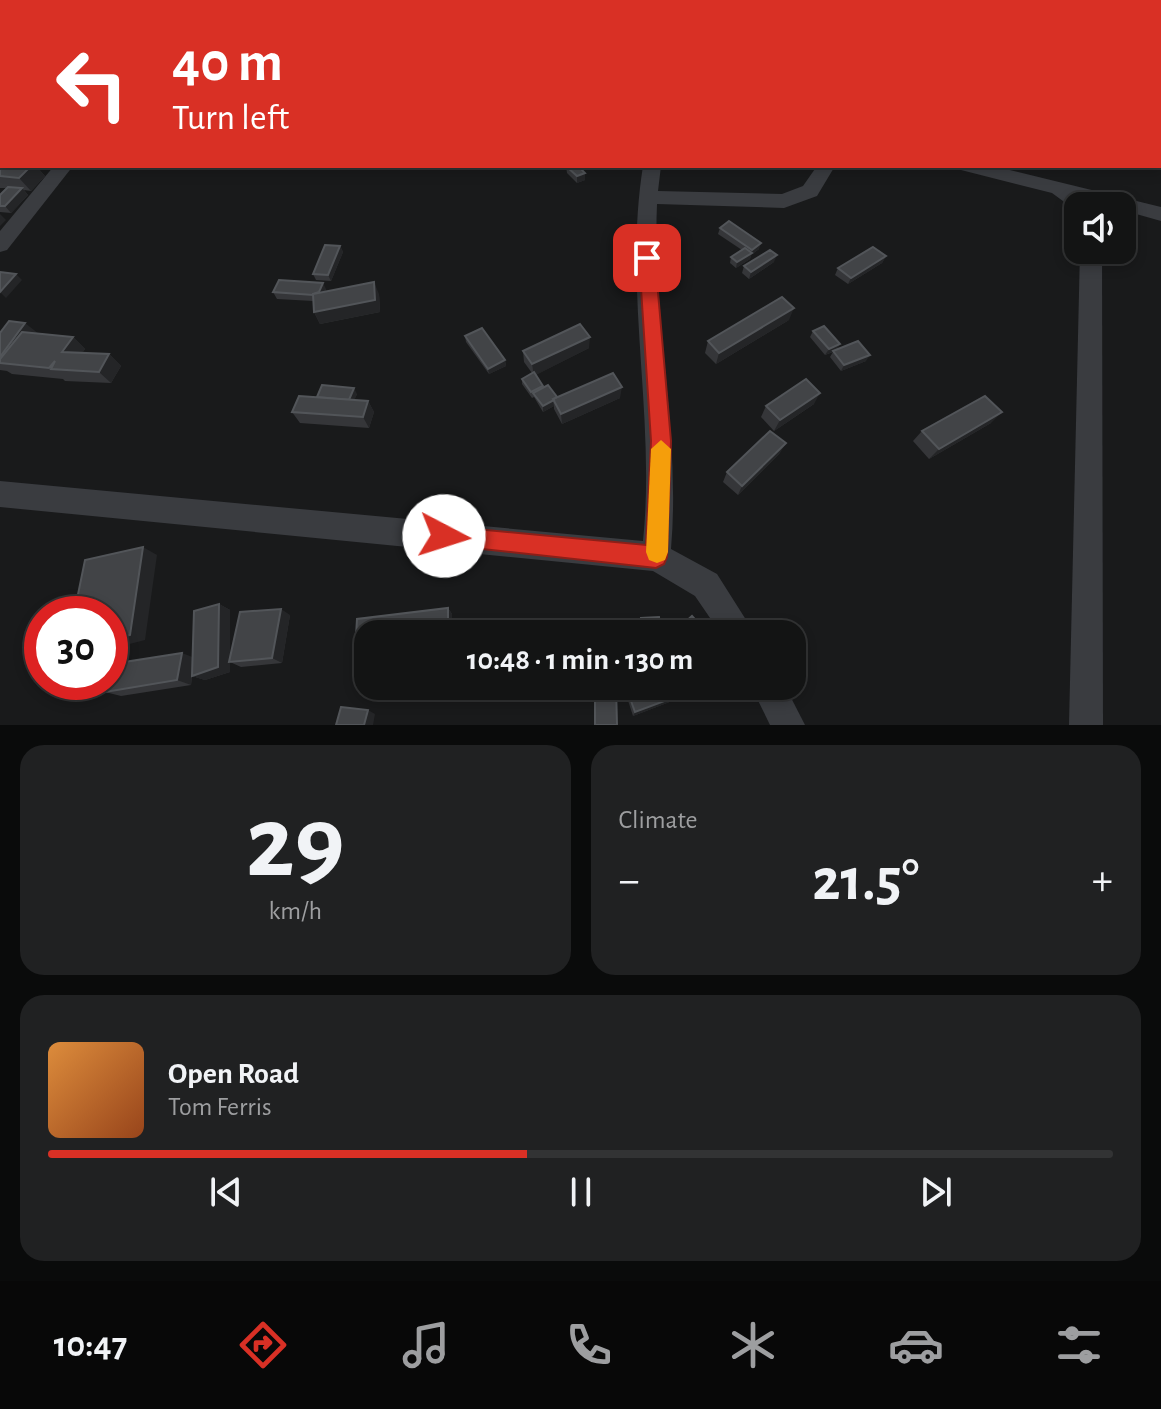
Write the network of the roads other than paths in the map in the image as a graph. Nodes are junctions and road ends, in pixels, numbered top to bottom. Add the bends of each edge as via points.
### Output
1 (62, 168) edge
2 (652, 168) edge
3 (825, 168) edge
4 (976, 168) edge
5 (1059, 188) junction
6 (1064, 192) edge
7 (646, 197) junction
8 (1161, 214) edge
9 (0, 245) edge
10 (1091, 264) edge
11 (0, 494) edge
12 (656, 557) junction
13 (730, 620) edge
14 (775, 700) edge
15 (788, 725) edge
16 (1086, 725) edge

1 - 9 street
2 - 7 street
3 - 7 street via 810,191 784,201
4 - 5 street
5 - 6 street
5 - 8 street
7 - 12 street via 647,288 661,441
10 - 16 street
11 - 12 street
12 - 13 street via 706,585
14 - 15 street

